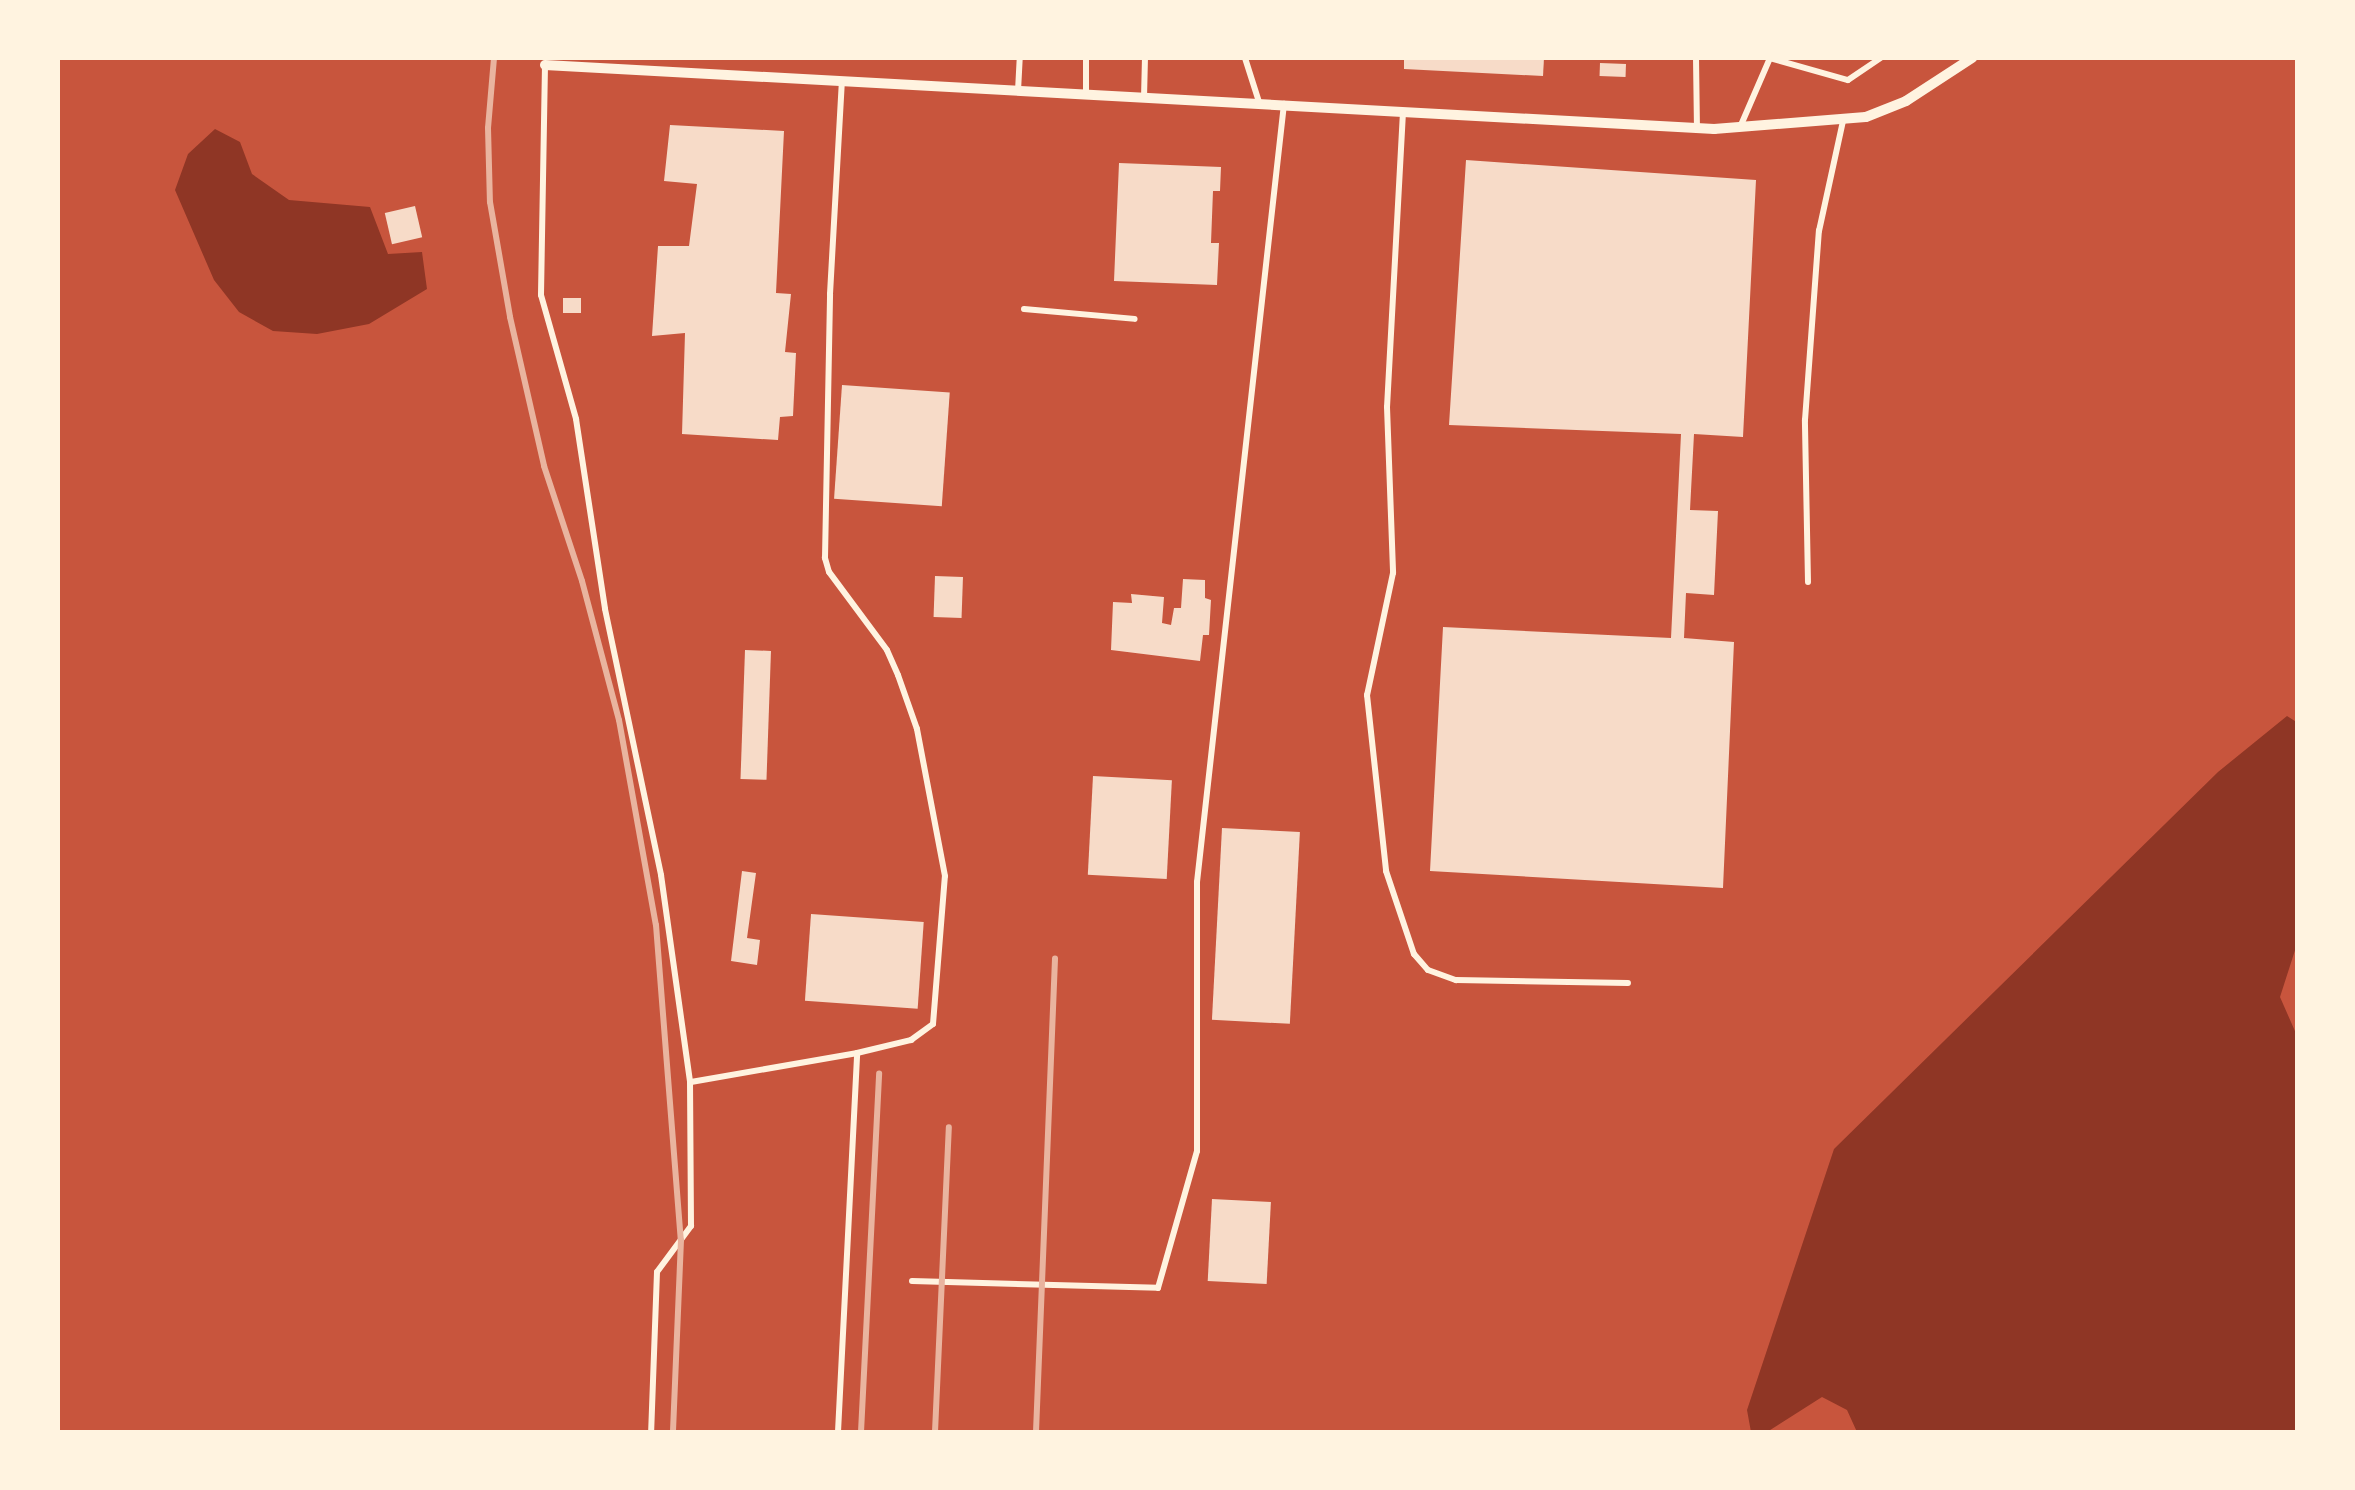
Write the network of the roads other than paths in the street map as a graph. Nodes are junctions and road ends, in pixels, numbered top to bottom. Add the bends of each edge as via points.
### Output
1 (1020, 58) edge
2 (1086, 58) edge
3 (1145, 58) edge
4 (1245, 58) edge
5 (1696, 58) edge
6 (1770, 58) edge
7 (1881, 58) edge
8 (1972, 58) edge
9 (546, 65) joint
10 (842, 81) junction
11 (1018, 91) junction
12 (1086, 95) junction
13 (1144, 98) junction
14 (1259, 102) junction
15 (1284, 102) junction
16 (1403, 110) junction
17 (1843, 120) junction
18 (1697, 129) junction
19 (1739, 129) junction
20 (1024, 309) dead end
21 (1135, 319) dead end
22 (1808, 582) dead end
23 (1628, 983) dead end
24 (857, 1053) junction
25 (690, 1082) junction
26 (912, 1281) dead end
27 (651, 1432) edge
28 (838, 1432) edge

1 - 11 lane
2 - 12 lane
3 - 13 lane
4 - 14 lane
5 - 18 lane
6 - 7 lane via 1848,80
6 - 19 lane
8 - 17 street via 1906,102
9 - 10 street
9 - 25 lane via 540,295 576,419 605,609 661,875
10 - 11 street
10 - 24 lane via 825,558 898,675 918,730 946,876 933,1024 910,1040
11 - 12 street
12 - 13 street
13 - 14 street
14 - 15 street
15 - 16 street
15 - 26 lane via 1197,882 1198,1151 1158,1288
16 - 18 street
16 - 23 lane via 1387,407 1392,574 1367,695 1386,871 1414,954 1428,970 1456,980
17 - 19 street
17 - 22 lane via 1817,250 1805,420
18 - 19 street
20 - 21 lane
24 - 25 lane
24 - 28 lane
25 - 27 lane via 690,1226 657,1272

